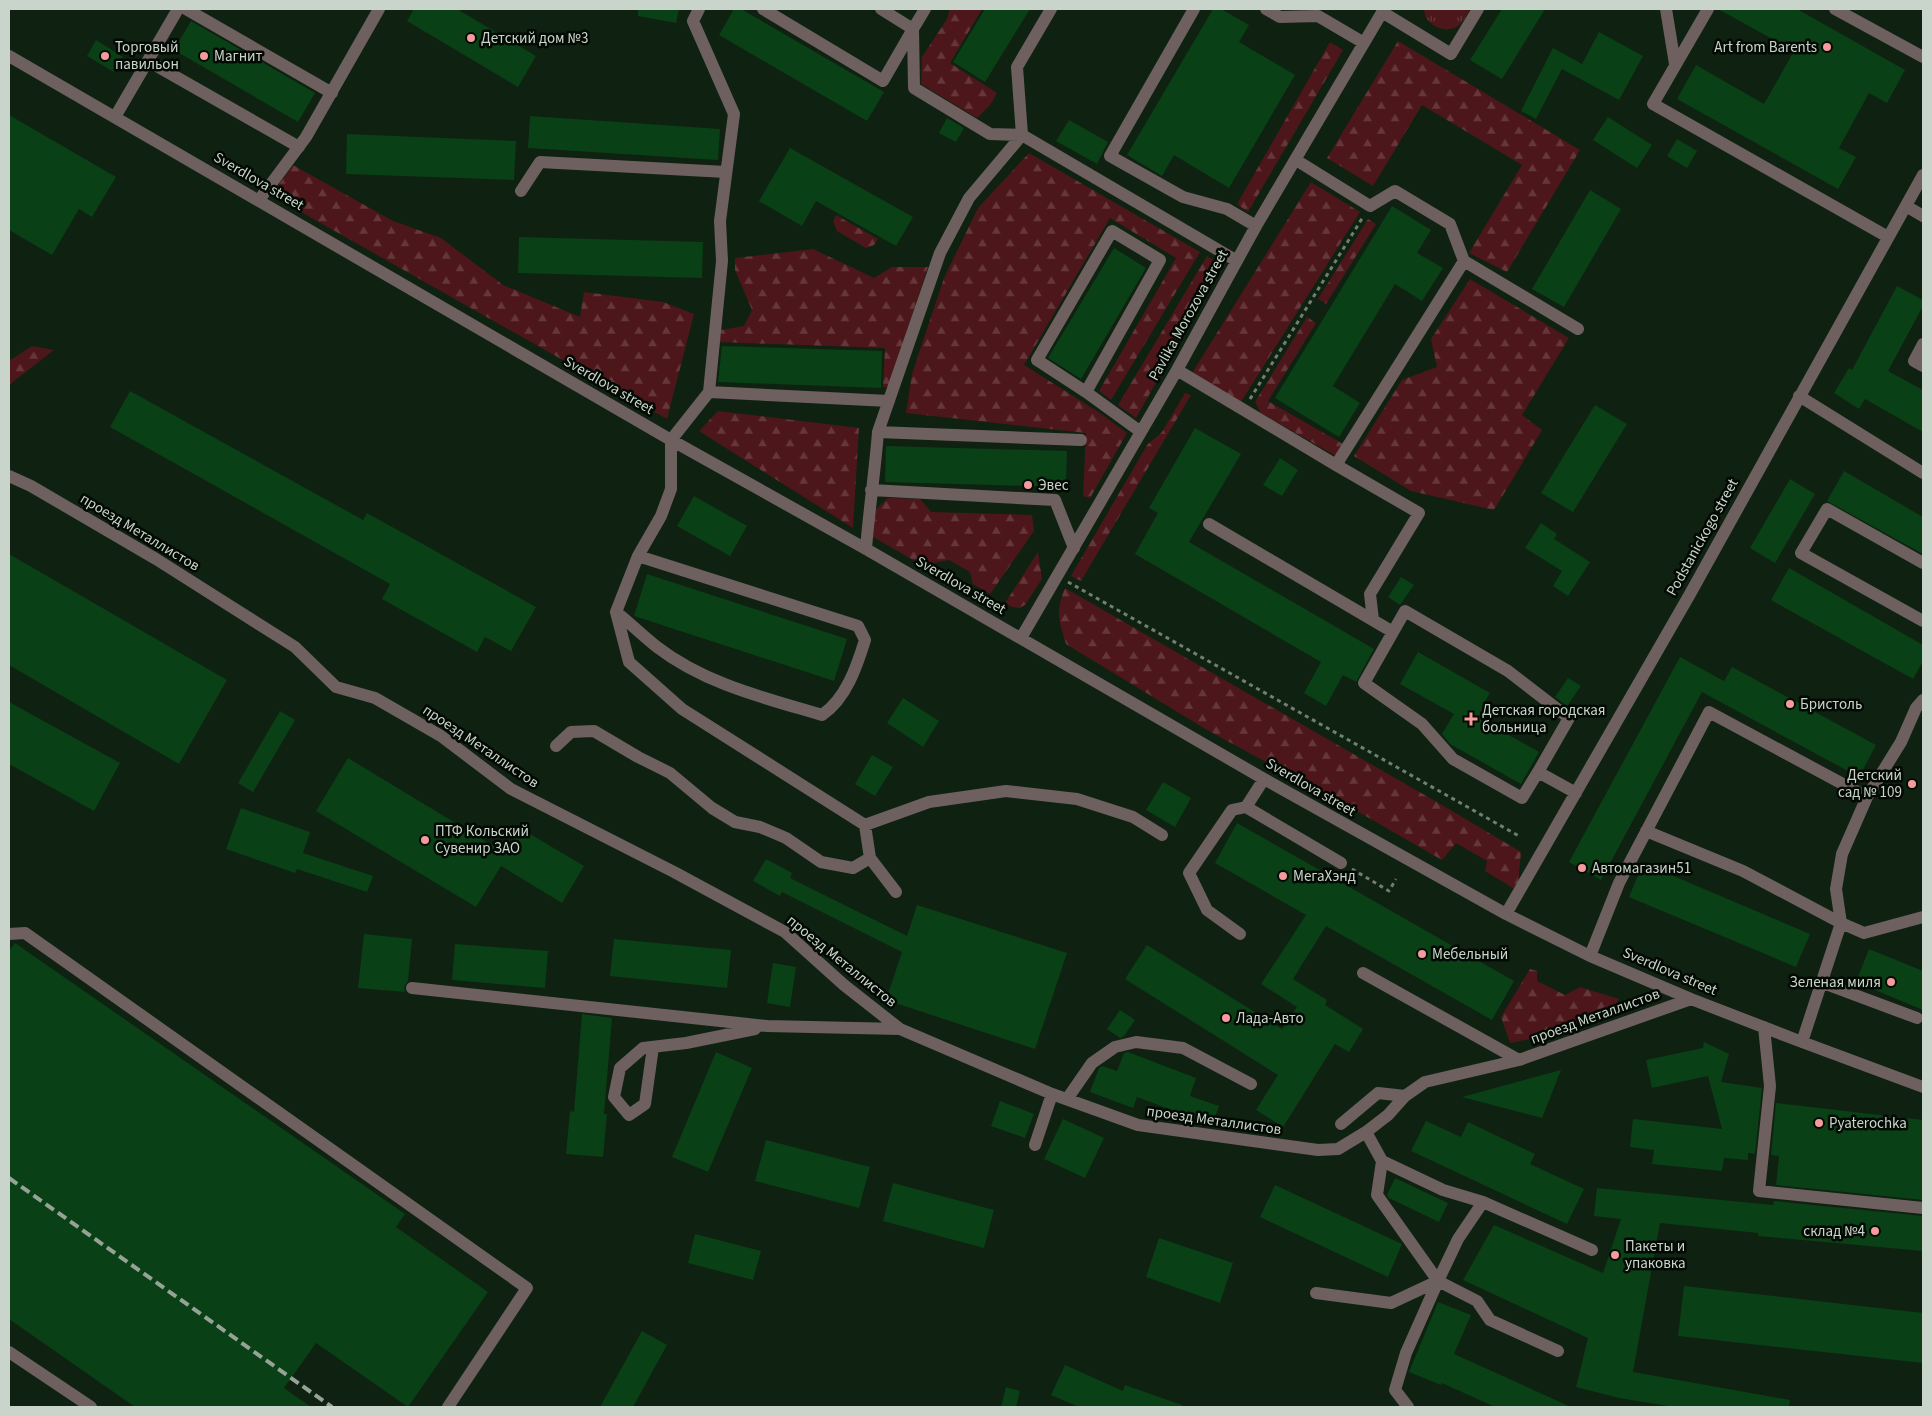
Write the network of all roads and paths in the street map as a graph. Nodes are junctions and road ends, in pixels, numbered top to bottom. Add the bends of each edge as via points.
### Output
1 (178, 9) edge
2 (186, 9) edge
3 (379, 9) edge
4 (699, 9) edge
5 (763, 9) edge
6 (881, 9) edge
7 (925, 9) edge
8 (1051, 9) edge
9 (1194, 9) edge
10 (1266, 9) edge
11 (1478, 9) edge
12 (1666, 9) edge
13 (1708, 9) edge
14 (1835, 9) edge
15 (1383, 10) edge
16 (913, 29) junction
17 (1364, 43) junction
18 (9, 56) edge
19 (1923, 57) edge
20 (148, 60) junction
21 (1675, 64) junction
22 (332, 93) junction
23 (115, 117) junction
24 (1022, 135) junction
25 (299, 147) junction
26 (1296, 160) junction
27 (726, 172) junction
28 (1923, 175) edge
29 (521, 191) dead end
30 (259, 200) junction
31 (1370, 206) junction
32 (1906, 206) junction
33 (1923, 216) edge
34 (1256, 226) junction
35 (1888, 237) junction
36 (1237, 261) junction
37 (1464, 261) junction
38 (1578, 329) dead end
39 (1923, 344) edge
40 (1923, 366) edge
41 (1177, 370) junction
42 (708, 392) junction
43 (1086, 392) junction
44 (1799, 396) junction
45 (889, 401) junction
46 (1246, 406) dead end
47 (878, 432) junction
48 (1141, 432) junction
49 (671, 440) junction
50 (1081, 440) dead end
51 (1336, 466) junction
52 (1923, 473) edge
53 (9, 476) edge
54 (871, 490) junction
55 (1209, 524) dead end
56 (1074, 548) junction
57 (866, 549) junction
58 (638, 556) junction
59 (1923, 563) edge
60 (1057, 575) junction
61 (616, 612) junction
62 (1373, 620) junction
63 (1923, 621) edge
64 (1392, 632) junction
65 (1021, 638) junction
66 (1923, 700) edge
67 (556, 746) dead end
68 (1538, 772) junction
69 (1264, 780) junction
70 (1576, 792) junction
71 (1867, 798) junction
72 (1246, 807) junction
73 (865, 825) junction
74 (1646, 831) junction
75 (1162, 835) dead end
76 (1519, 836) dead end
77 (870, 858) junction
78 (1341, 863) joint
79 (1396, 879) dead end
80 (896, 892) dead end
81 (1506, 914) junction
82 (1923, 917) edge
83 (1841, 923) junction
84 (9, 934) edge
85 (1240, 934) dead end
86 (1590, 956) junction
87 (1363, 973) dead end
88 (1823, 983) junction
89 (412, 988) dead end
90 (1691, 999) junction
91 (1918, 1018) dead end
92 (767, 1026) junction
93 (1764, 1028) junction
94 (900, 1029) junction
95 (1802, 1042) junction
96 (653, 1047) junction
97 (1519, 1060) junction
98 (1250, 1084) dead end
99 (1923, 1087) edge
100 (1052, 1094) junction
101 (1404, 1096) junction
102 (1067, 1099) junction
103 (1341, 1124) dead end
104 (1366, 1132) junction
105 (1034, 1145) dead end
106 (1382, 1161) junction
107 (1483, 1202) junction
108 (1923, 1208) edge
109 (1592, 1250) dead end
110 (1438, 1281) junction
111 (1316, 1293) dead end
112 (1558, 1351) dead end
113 (9, 1352) edge
114 (90, 1407) edge
115 (448, 1407) edge
116 (1408, 1407) edge

1 - 20 street
2 - 22 street
3 - 22 street
4 - 27 street via 694,21 734,114
5 - 16 street via 883,81
6 - 16 street
7 - 16 street
8 - 24 street via 1017,67
9 - 34 street via 1110,156 1183,197 1227,210
10 - 17 street via 1280,17 1318,16
11 - 15 street via 1451,54
12 - 21 street
13 - 21 street
14 - 19 street
15 - 17 street, Pavlika Morozova street
16 - 24 street via 914,88 990,134
17 - 26 street, Pavlika Morozova street
18 - 23 street, Sverdlova street
20 - 23 street
20 - 25 street
21 - 35 street via 1653,104
22 - 25 street
23 - 30 street, Sverdlova street
24 - 36 street
24 - 45 street via 969,198 940,253
25 - 30 street
26 - 31 street
26 - 34 street, Pavlika Morozova street
27 - 29 street via 540,162
27 - 42 street via 720,221 722,261
28 - 32 street, Podstanickogo street
30 - 49 street, Sverdlova street
31 - 37 street via 1395,191 1450,224
31 - 46 path
32 - 33 street
32 - 35 street, Podstanickogo street
34 - 36 street, Pavlika Morozova street
35 - 44 street, Podstanickogo street
36 - 41 street, Pavlika Morozova street
37 - 38 street
37 - 51 street
39 - 40 street via 1914,360
41 - 48 street, Pavlika Morozova street
41 - 51 street
42 - 45 street
42 - 49 street
43 - 43 street via 1037,360 1112,231 1160,260
43 - 48 street
44 - 52 street
44 - 70 street, Podstanickogo street
45 - 47 street
47 - 50 street
47 - 54 street
48 - 56 street, Pavlika Morozova street
49 - 57 street, Sverdlova street
49 - 58 street via 671,489 661,516
51 - 62 street via 1419,513 1370,594
53 - 94 street, проезд Металлистов via 156,559 295,647 336,687 390,706 441,736 511,789 785,932
54 - 56 street via 1055,500
54 - 57 street
55 - 62 street
56 - 60 street, Pavlika Morozova street
57 - 65 street, Sverdlova street
58 - 61 street
58 - 61 street via 858,626 865,640 858,664 832,709 822,715 738,690 687,667 657,647
59 - 63 street via 1826,509 1802,553
60 - 65 street, Pavlika Morozova street
60 - 76 path
61 - 73 street via 629,662 682,709
62 - 64 street
64 - 68 street via 1405,611 1508,671 1569,718
64 - 68 street via 1364,683 1422,724 1453,759 1522,798
65 - 69 street, Sverdlova street
66 - 71 street
67 - 77 street via 571,732 594,731 670,772 712,808 735,822 760,827 786,838 821,862 853,868
68 - 70 street
69 - 72 street
69 - 81 street, Sverdlova street
70 - 81 street, Podstanickogo street
71 - 74 street via 1709,712
71 - 83 street via 1842,854 1836,889
72 - 78 street
72 - 85 street via 1232,810 1189,873 1207,910
73 - 75 street via 929,802 1006,791 1077,799 1133,817
73 - 77 street
74 - 83 street via 1743,872
74 - 86 street via 1619,882
77 - 80 street
78 - 79 path via 1389,891
81 - 86 street, Sverdlova street
82 - 83 street via 1864,933
83 - 88 street
84 - 115 street via 25,934 527,1288
86 - 90 street, Sverdlova street
87 - 97 street
88 - 91 street
88 - 95 street
89 - 92 street
90 - 93 street, Sverdlova street
90 - 97 street, проезд Металлистов
92 - 94 street
92 - 96 street
93 - 95 street, Sverdlova street
93 - 108 street via 1770,1086 1759,1191
94 - 100 street, проезд Металлистов
95 - 99 street, Sverdlova street
96 - 96 street via 643,1048 620,1068 614,1097 630,1114 645,1104
97 - 101 street, проезд Металлистов via 1425,1082
98 - 102 street via 1183,1048 1136,1042 1115,1047 1092,1063
100 - 102 street, проезд Металлистов
100 - 105 street
101 - 103 street via 1378,1093
101 - 104 street, проезд Металлистов via 1388,1115
102 - 104 street, проезд Металлистов via 1138,1125 1318,1150 1338,1149
104 - 106 street
106 - 107 street via 1443,1190
106 - 110 street via 1377,1195
107 - 109 street
107 - 110 street via 1458,1239
110 - 111 street via 1391,1304
110 - 112 street via 1477,1301 1490,1320
110 - 116 street via 1406,1353 1395,1390
113 - 114 street

